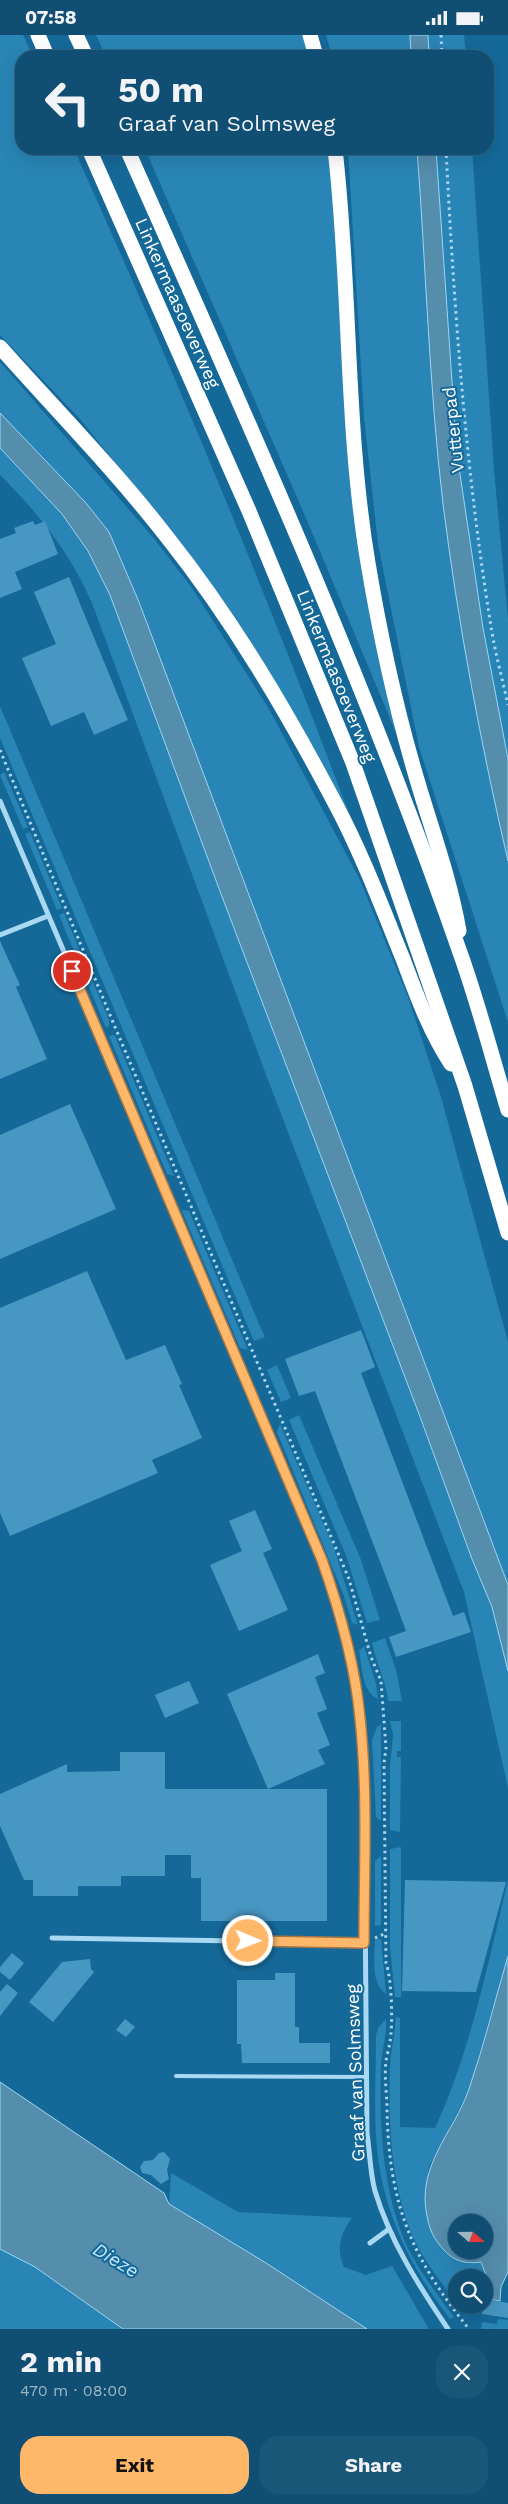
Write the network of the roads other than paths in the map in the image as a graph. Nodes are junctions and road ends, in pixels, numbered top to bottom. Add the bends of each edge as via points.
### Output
1 (38, 35) edge
2 (76, 35) edge
3 (310, 35) edge
4 (44, 50) edge
5 (83, 50) edge
6 (314, 50) edge
7 (92, 155) edge
8 (130, 155) edge
9 (336, 155) edge
10 (0, 347) edge
11 (0, 801) edge
12 (48, 915) junction
13 (0, 935) edge
14 (464, 963) junction
15 (465, 1086) junction
16 (508, 1110) edge
17 (508, 1233) edge
18 (52, 1938) dead end
19 (364, 1943) junction
20 (176, 2076) dead end
21 (366, 2077) junction
22 (389, 2229) junction
23 (370, 2243) dead end
24 (448, 2329) edge

1 - 4 highway
2 - 5 highway
3 - 6 highway
7 - 15 highway, Linkermaasoeverweg via 241,493 354,763
8 - 14 highway, Linkermaasoeverweg via 289,518 386,755
9 - 14 highway via 343,219 356,471 368,560 398,707 420,792 454,896
10 - 15 highway via 117,475 168,537 225,616 287,716 337,808 433,1035
11 - 12 street, Graaf van Solmsweg
12 - 13 street
12 - 19 street, Graaf van Solmsweg via 322,1560 340,1610 360,1717 364,1778
14 - 16 highway, Linkermaasoeverweg
15 - 17 highway, Linkermaasoeverweg
18 - 19 street
19 - 21 street, Graaf van Solmsweg
20 - 21 lane
21 - 22 street, Graaf van Solmsweg via 367,2134 374,2189
22 - 23 street
22 - 24 street, Graaf van Solmsweg via 425,2295

